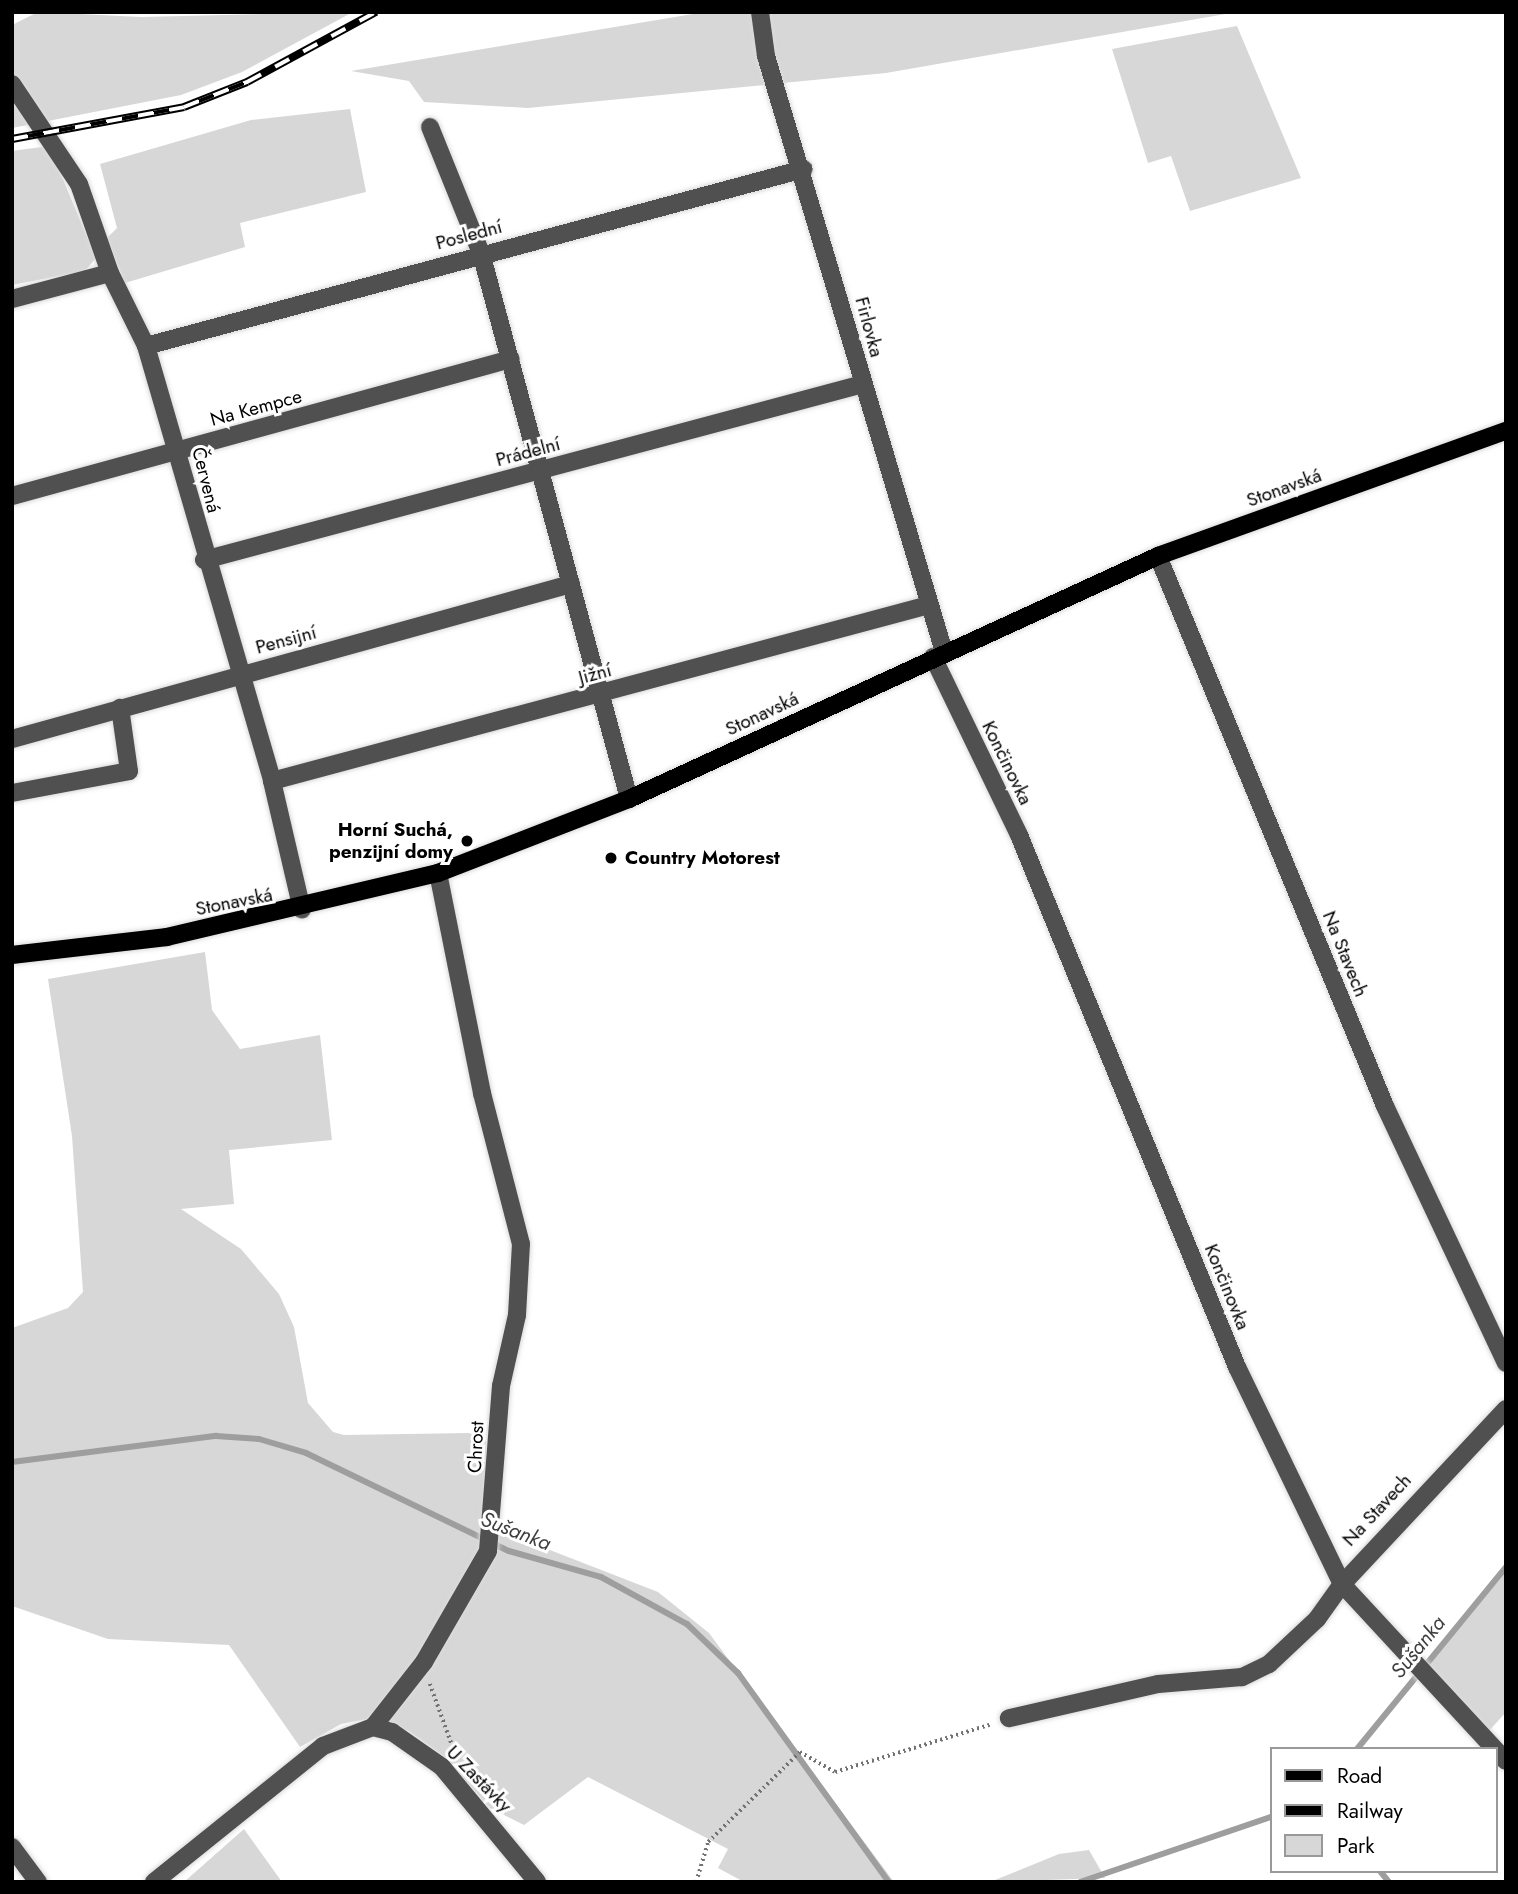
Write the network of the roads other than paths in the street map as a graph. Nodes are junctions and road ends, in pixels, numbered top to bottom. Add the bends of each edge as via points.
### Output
1 (760, 12) edge
2 (12, 84) edge
3 (430, 127) dead end
4 (804, 169) junction
5 (481, 253) junction
6 (110, 273) junction
7 (12, 299) edge
8 (146, 346) junction
9 (511, 359) junction
10 (863, 384) junction
11 (1506, 431) edge
12 (177, 452) junction
13 (539, 471) junction
14 (12, 496) edge
15 (1158, 556) junction
16 (204, 560) junction
17 (571, 584) junction
18 (929, 605) junction
19 (939, 654) junction
20 (241, 674) junction
21 (601, 694) junction
22 (120, 708) junction
23 (12, 739) edge
24 (272, 781) junction
25 (12, 793) edge
26 (629, 799) junction
27 (438, 873) junction
28 (302, 910) junction
29 (12, 955) edge
30 (1506, 1363) edge
31 (1506, 1409) edge
32 (1342, 1584) junction
33 (1009, 1718) road end
34 (373, 1727) junction
35 (1494, 1747) edge
36 (12, 1847) edge
37 (38, 1882) edge
38 (154, 1882) edge
39 (537, 1882) edge

1 - 4 street, Firlovka via 766,56
2 - 6 street, Červená via 79,184
3 - 5 street
4 - 5 street, Poslední
4 - 10 street, Firlovka
5 - 8 street, Poslední
5 - 9 street
6 - 7 street
6 - 8 street, Červená
8 - 12 street, Červená
9 - 12 street, Na Kempce
9 - 13 street
10 - 13 street, Prádelní
10 - 18 street, Firlovka
11 - 15 main road, Stonavská
12 - 14 street, Na Kempce
12 - 16 street, Červená
13 - 16 street, Prádelní
13 - 17 street
15 - 19 main road, Stonavská
15 - 30 street, Na Stavech via 1385,1106
16 - 20 street, Červená
17 - 20 street, Pensijní
17 - 21 street
18 - 19 street, Firlovka
18 - 21 street, Jižní
19 - 26 main road, Stonavská
19 - 32 street, Končinovka via 1024,847 1237,1367
20 - 22 street, Pensijní
20 - 24 street, Červená
21 - 24 street, Jižní
21 - 26 street
22 - 23 street, Pensijní
22 - 25 street via 129,771
24 - 28 street, Červená
26 - 27 main road, Stonavská
27 - 28 main road, Stonavská
27 - 34 street, Chrost via 482,1093 521,1244 517,1315 501,1386 491,1542 424,1662
28 - 29 main road, Stonavská via 167,937
31 - 32 street, Na Stavech
32 - 33 street via 1317,1619 1269,1664 1242,1677 1158,1684
32 - 35 street, Končinovka
34 - 38 street via 323,1746
34 - 39 street, U Zastávky via 392,1732 442,1767
36 - 37 street

